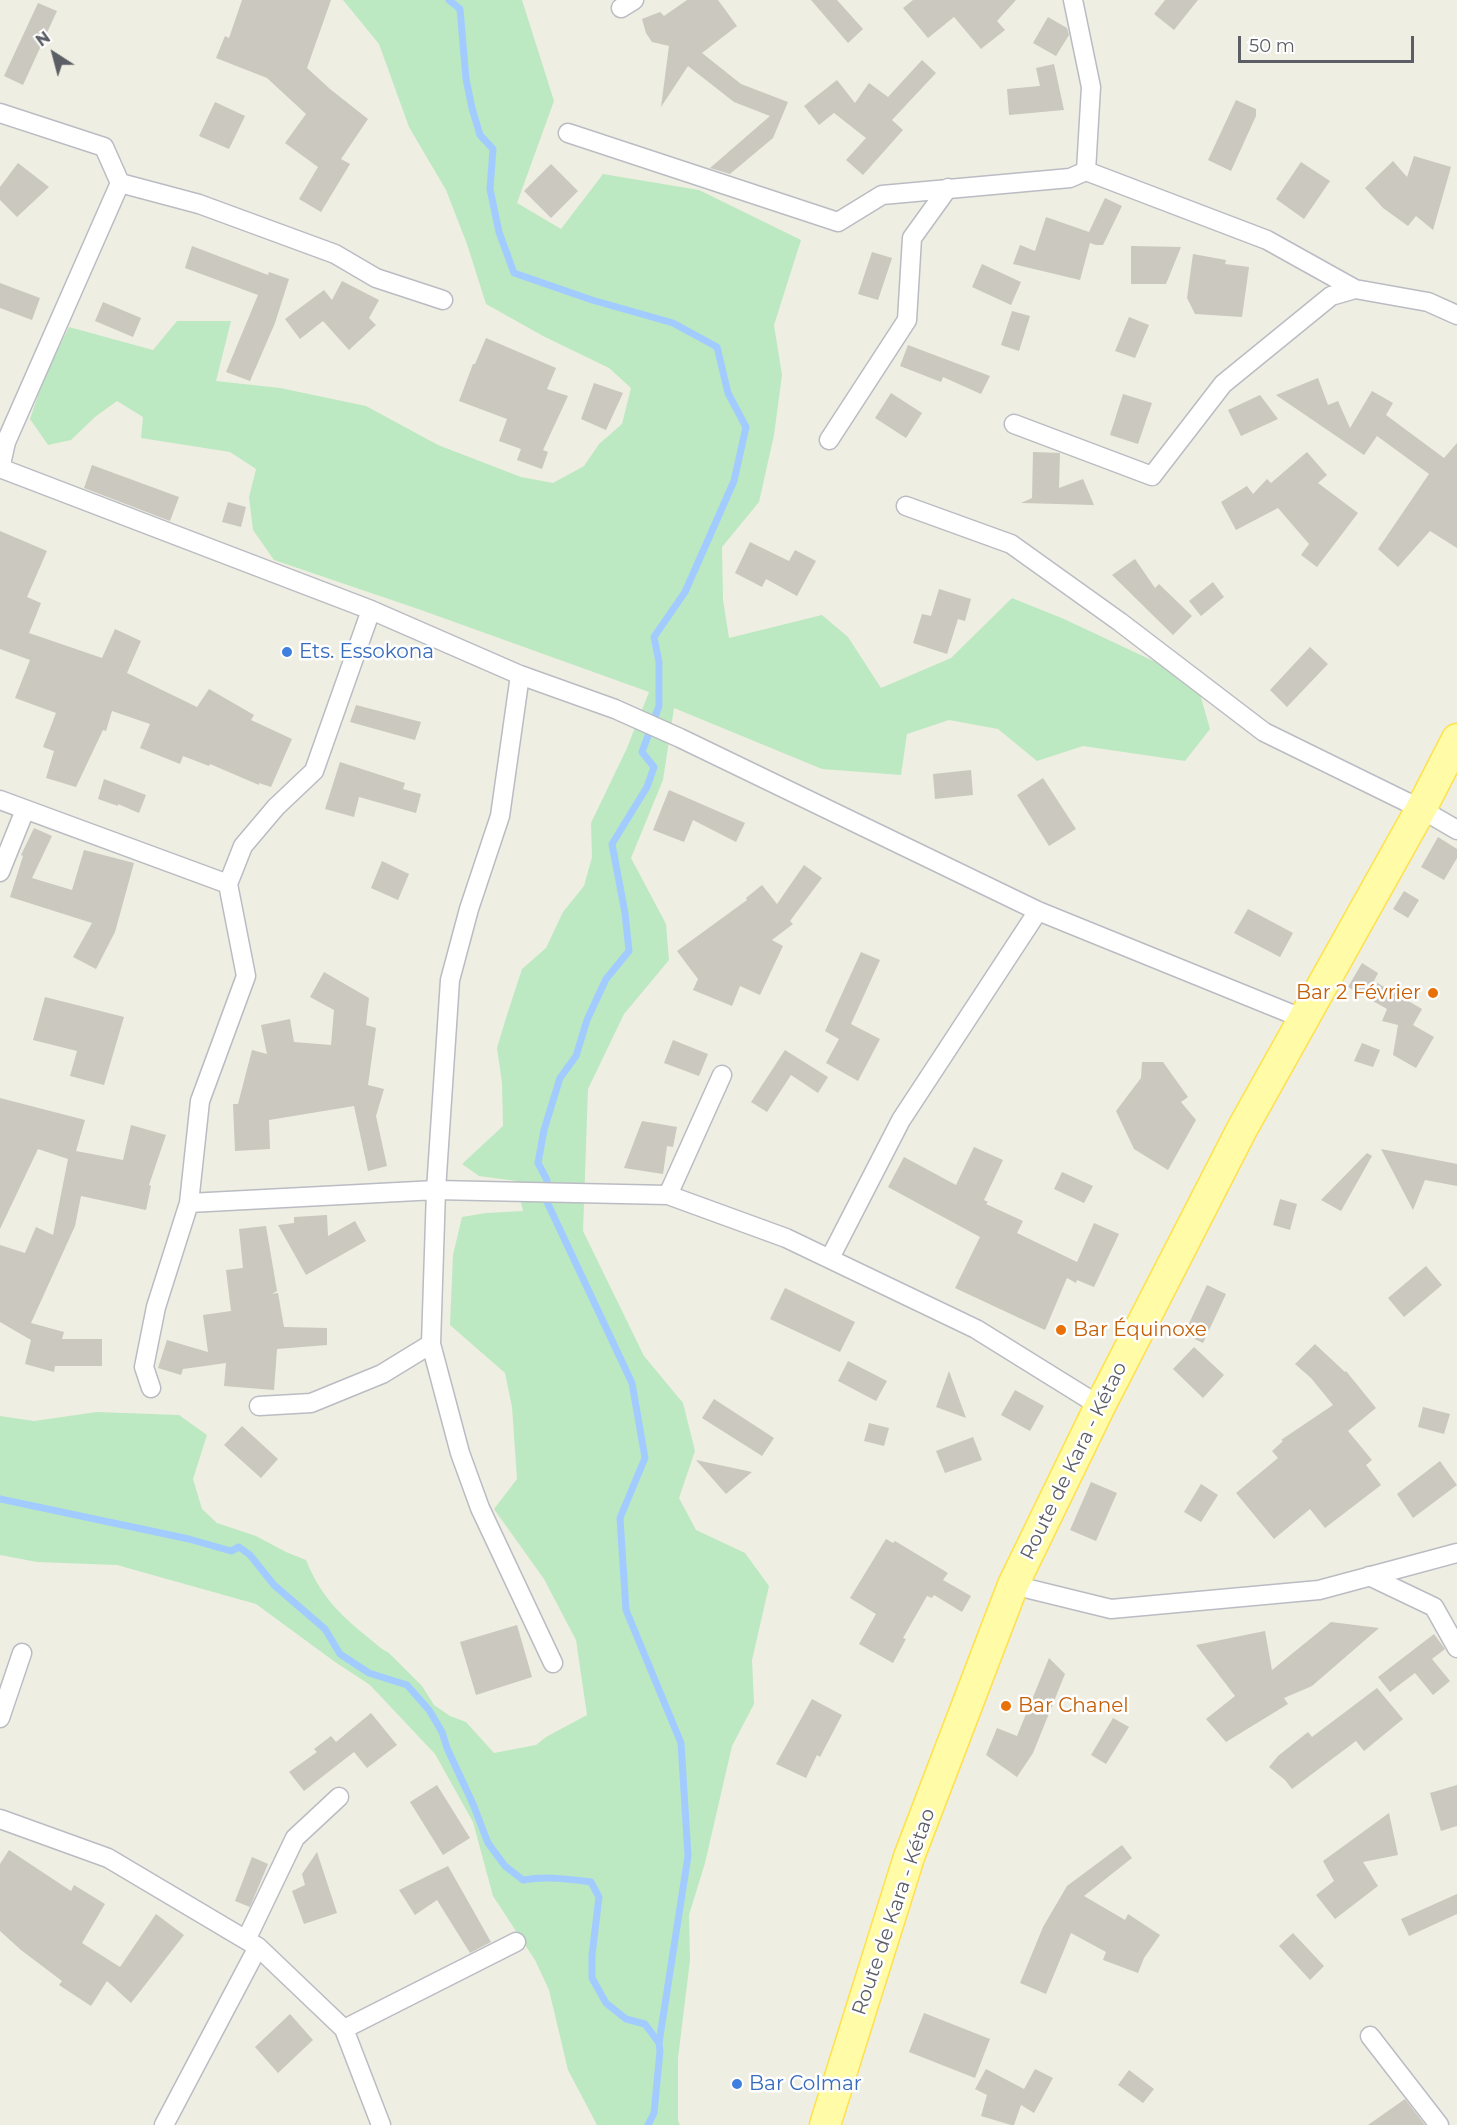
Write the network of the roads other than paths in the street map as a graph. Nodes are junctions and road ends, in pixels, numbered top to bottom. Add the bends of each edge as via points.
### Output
1 (1073, 0) edge
2 (0, 113) edge
3 (568, 133) dead end
4 (1086, 171) junction
5 (120, 183) junction
6 (948, 189) junction
7 (1355, 290) junction
8 (443, 300) dead end
9 (1457, 315) edge
10 (1014, 424) dead end
11 (828, 440) dead end
12 (0, 468) edge
13 (906, 506) dead end
14 (371, 610) junction
15 (520, 675) junction
16 (1457, 739) edge
17 (0, 800) edge
18 (1421, 809) junction
19 (24, 810) junction
20 (1457, 830) edge
21 (0, 872) edge
22 (228, 884) junction
23 (1038, 911) junction
24 (1304, 1019) junction
25 (722, 1075) dead end
26 (436, 1190) junction
27 (668, 1195) junction
28 (189, 1203) junction
29 (831, 1258) junction
30 (431, 1344) junction
31 (151, 1388) dead end
32 (259, 1406) dead end
33 (1100, 1406) junction
34 (1457, 1553) edge
35 (1369, 1576) junction
36 (1013, 1585) junction
37 (1457, 1648) edge
38 (22, 1653) dead end
39 (553, 1663) dead end
40 (0, 1718) edge
41 (339, 1797) dead end
42 (0, 1819) edge
43 (516, 1942) dead end
44 (252, 1944) junction
45 (344, 2029) junction
46 (1370, 2036) dead end
47 (164, 2125) edge
48 (381, 2125) edge
49 (825, 2125) edge
50 (1438, 2125) edge

1 - 4 street via 1091,87
2 - 5 street via 104,147
3 - 6 street via 838,222 882,195
4 - 6 street via 1070,178
4 - 7 street via 1267,240
5 - 8 street via 199,204 335,254 376,278
5 - 12 street via 6,442
6 - 11 street via 912,238 907,320
7 - 9 street via 1428,302
7 - 10 street via 1330,296 1223,384 1152,476
12 - 14 street
13 - 18 street via 1011,544 1264,732
14 - 15 street
14 - 22 street via 314,771 243,846
15 - 23 street via 681,738
15 - 26 street via 500,816 450,980
16 - 18 main road, Route de Kara - Kétao
17 - 19 street
18 - 20 street
18 - 24 main road, Route de Kara - Kétao
19 - 21 street
19 - 22 street
22 - 28 street via 246,976 200,1101
23 - 24 street
23 - 29 street via 901,1120
24 - 33 main road, Route de Kara - Kétao via 1242,1129
25 - 27 street
26 - 27 street
26 - 28 street
26 - 30 street
27 - 29 street
28 - 31 street via 156,1307 144,1367
29 - 33 street via 976,1329
30 - 32 street via 382,1374 310,1404
30 - 39 street via 460,1453 480,1509
33 - 36 main road, Route de Kara - Kétao
34 - 35 street
35 - 36 street via 1319,1590 1111,1608
35 - 37 street via 1434,1607
36 - 49 main road, Route de Kara - Kétao via 909,1857
38 - 40 street
41 - 44 street via 295,1838
42 - 44 street via 108,1858
43 - 45 street
44 - 45 street
44 - 47 street
45 - 48 street
46 - 50 street

